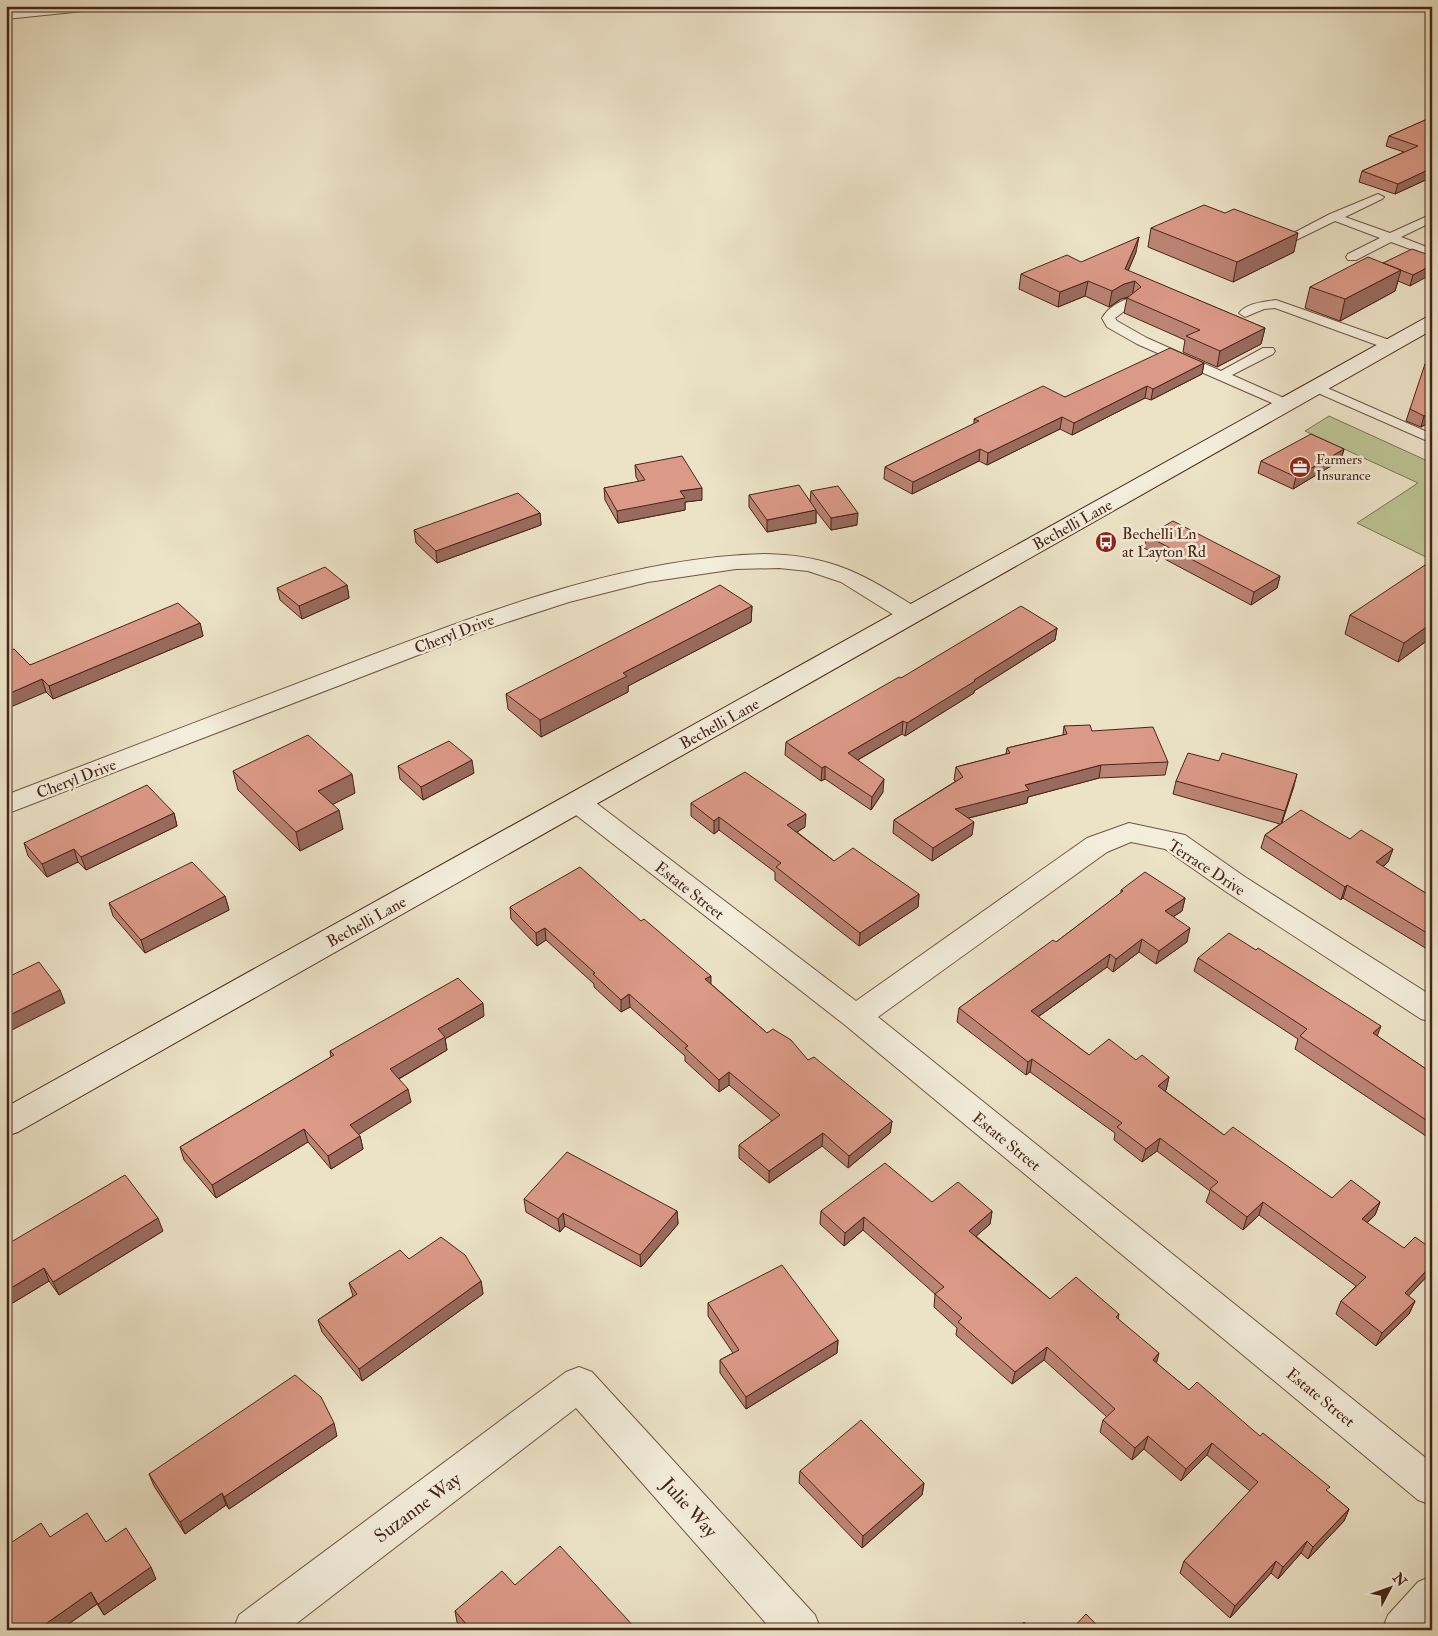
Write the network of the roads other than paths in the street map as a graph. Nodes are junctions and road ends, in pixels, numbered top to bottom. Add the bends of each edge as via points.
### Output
1 (92, 6) edge
2 (6, 15) edge
3 (1378, 197) dead end
4 (1334, 217) junction
5 (1432, 217) edge
6 (1391, 238) junction
7 (1288, 239) edge
8 (1432, 253) edge
9 (1352, 257) dead end
10 (1131, 302) edge
11 (1245, 313) dead end
12 (1432, 322) edge
13 (1390, 345) junction
14 (1268, 351) dead end
15 (1221, 376) junction
16 (1316, 387) junction
17 (1286, 404) junction
18 (1432, 438) edge
19 (910, 615) junction
20 (577, 802) junction
21 (6, 805) edge
22 (1432, 1011) edge
23 (856, 1017) junction
24 (6, 1123) edge
25 (580, 1384) joint
26 (1432, 1487) edge
27 (1432, 1596) edge
28 (254, 1630) edge
29 (800, 1630) edge
30 (1402, 1630) edge

1 - 2 street
3 - 4 lane
4 - 6 lane
4 - 7 lane
5 - 6 lane
6 - 8 lane
6 - 9 lane
10 - 15 lane via 1108,318 1112,324
11 - 13 lane via 1276,304
12 - 13 street, Bechelli Lane
13 - 16 street, Bechelli Lane
14 - 15 lane
15 - 17 lane
16 - 17 street, Bechelli Lane
16 - 18 lane
17 - 19 street, Bechelli Lane
19 - 20 street, Bechelli Lane
19 - 21 street, Cheryl Drive via 844,574 802,563 718,564 636,576 494,617
20 - 23 street, Estate Street
20 - 24 street, Bechelli Lane
22 - 23 street, Terrace Drive via 1175,842 1129,832 1097,845
23 - 26 street, Estate Street
25 - 28 street, Suzanne Way
25 - 29 street, Julie Way
27 - 30 street

